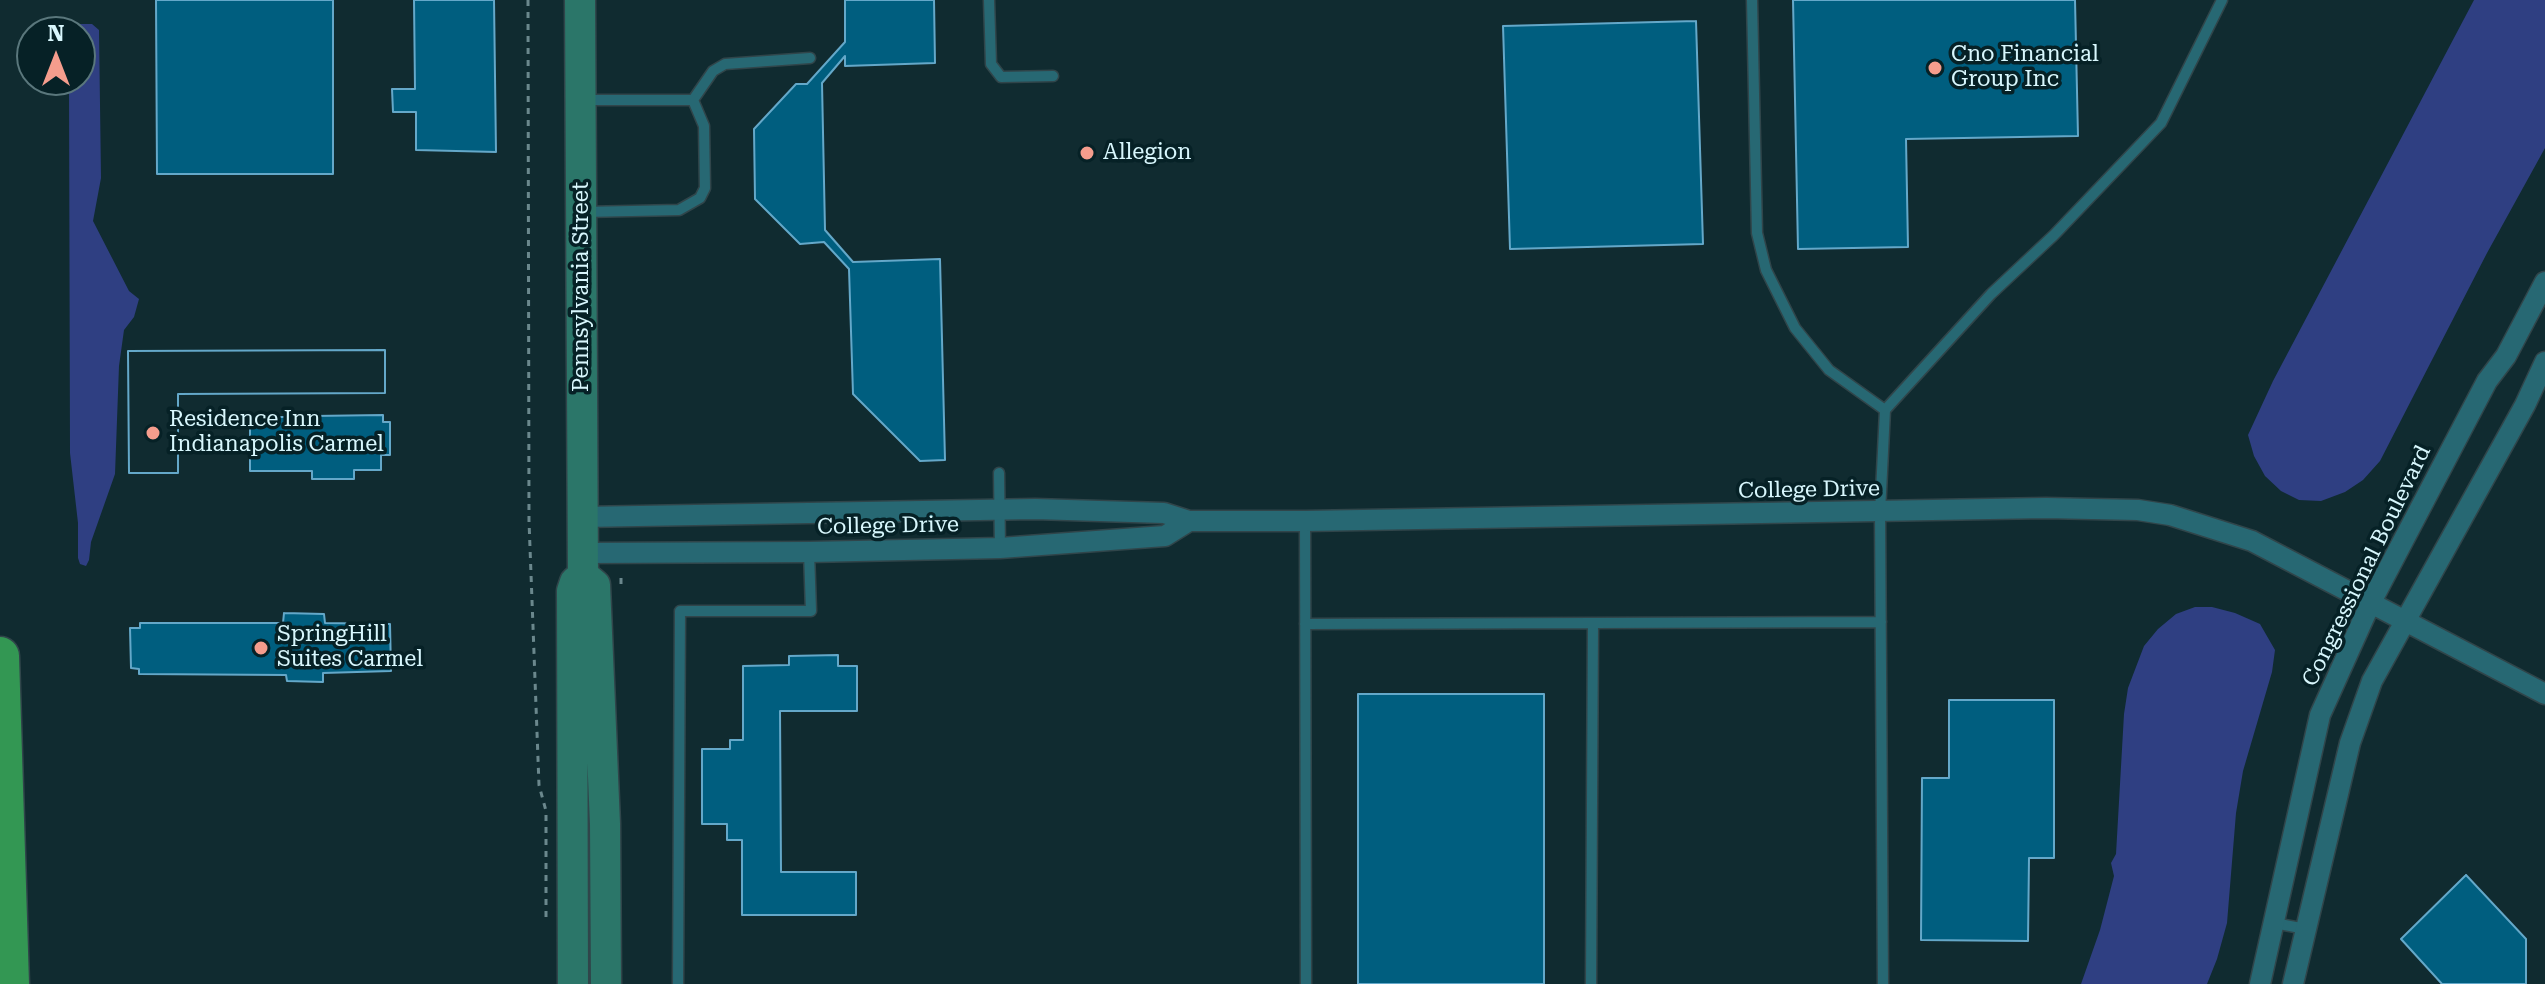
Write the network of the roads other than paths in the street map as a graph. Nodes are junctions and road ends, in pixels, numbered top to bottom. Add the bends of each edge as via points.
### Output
1 (580, 0) edge
2 (989, 0) edge
3 (1752, 0) edge
4 (2222, 0) edge
5 (810, 58) dead end
6 (1053, 76) dead end
7 (581, 100) junction
8 (693, 100) junction
9 (581, 212) junction
10 (2545, 282) edge
11 (2545, 362) edge
12 (1885, 410) junction
13 (999, 473) dead end
14 (1000, 510) junction
15 (1880, 513) junction
16 (582, 517) junction
17 (1189, 521) junction
18 (1305, 521) junction
19 (1000, 548) junction
20 (809, 552) junction
21 (583, 564) junction
22 (2371, 602) junction
23 (2406, 621) junction
24 (1881, 622) junction
25 (1593, 623) junction
26 (1305, 624) junction
27 (0, 656) edge
28 (2545, 694) edge
29 (2274, 923) junction
30 (2306, 929) junction
31 (10, 984) edge
32 (573, 984) edge
33 (606, 984) edge
34 (678, 984) edge
35 (1306, 984) edge
36 (1591, 984) edge
37 (1883, 984) edge
38 (2260, 984) edge
39 (2293, 984) edge

1 - 7 main road, Pennsylvania Street
2 - 6 lane via 991,64 1001,77
3 - 12 lane via 1757,233 1766,270 1795,328 1829,370
4 - 12 lane via 2161,123 1991,294
5 - 8 lane via 725,64 713,71
7 - 8 lane
7 - 9 main road, Pennsylvania Street
8 - 9 lane via 704,126 705,188 700,198 679,210
9 - 16 main road, Pennsylvania Street
10 - 22 street, Congressional Boulevard
11 - 23 street
12 - 15 lane
13 - 14 lane
14 - 16 street, College Drive
14 - 17 street, College Drive via 1164,513
14 - 19 lane
15 - 18 street, College Drive
15 - 22 street, College Drive via 2046,508 2170,515 2252,541
15 - 24 lane
16 - 21 main road, Pennsylvania Street
17 - 18 street, College Drive
17 - 19 street, College Drive via 1165,536
18 - 26 lane
19 - 20 street, College Drive
20 - 21 street, College Drive
20 - 34 lane via 811,611 680,611
21 - 32 main road, Pennsylvania Street via 572,591
21 - 33 main road, Pennsylvania Street via 595,585
22 - 23 street, College Drive
22 - 29 street, Congressional Boulevard via 2320,715
23 - 28 street, College Drive
23 - 30 street via 2372,681 2350,743
24 - 25 lane
24 - 37 lane
25 - 26 lane
25 - 36 lane
26 - 35 lane
27 - 31 highway
29 - 30 lane
29 - 38 street, Congressional Boulevard
30 - 39 street

